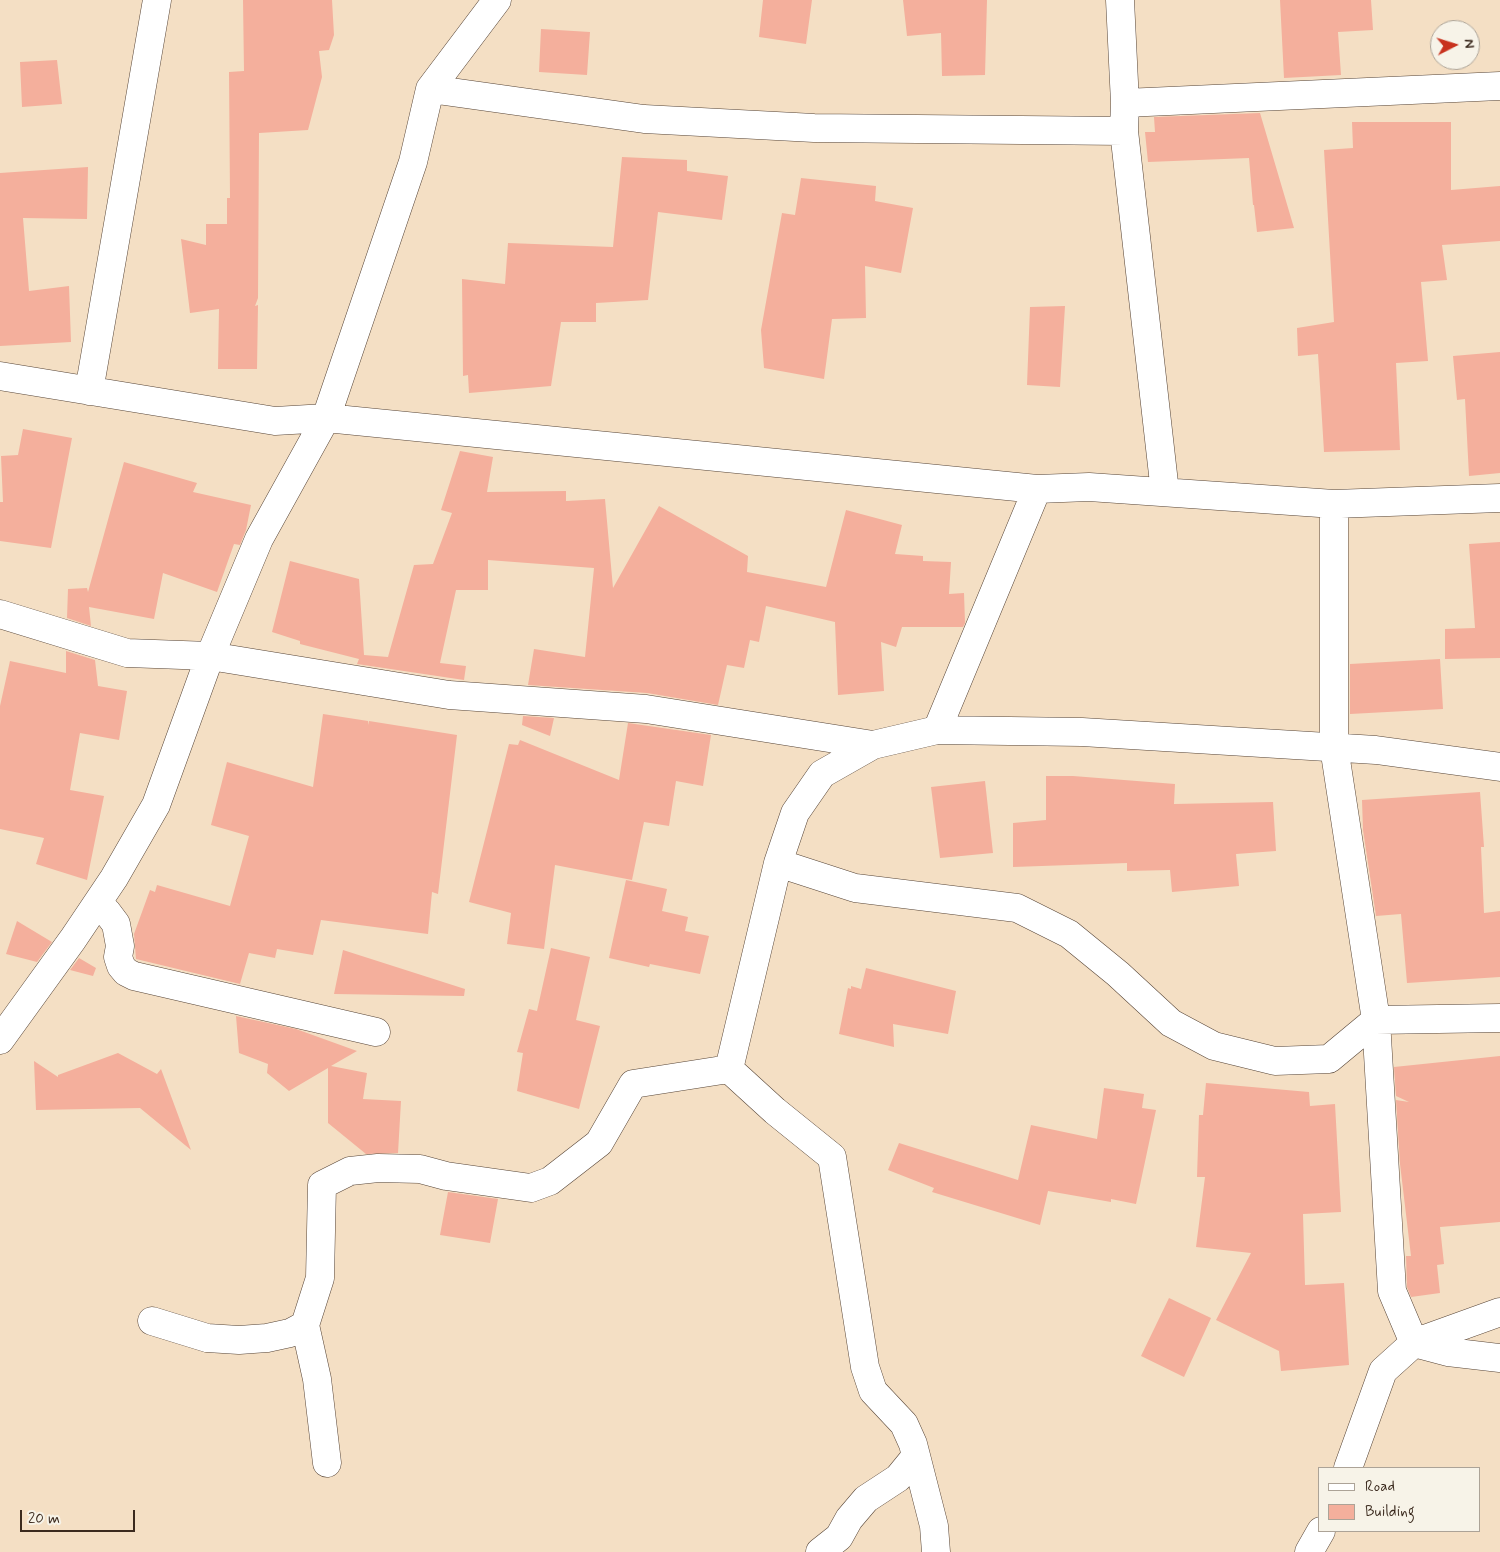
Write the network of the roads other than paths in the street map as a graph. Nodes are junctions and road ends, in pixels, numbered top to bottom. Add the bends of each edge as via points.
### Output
1 (157, 0) edge
2 (497, 0) edge
3 (1120, 0) edge
4 (1500, 86) edge
5 (430, 89) junction
6 (1125, 103) junction
7 (1124, 131) junction
8 (0, 376) edge
9 (90, 391) junction
10 (326, 418) junction
11 (1037, 489) junction
12 (1165, 492) junction
13 (1500, 498) edge
14 (1334, 504) junction
15 (0, 614) edge
16 (210, 656) junction
17 (937, 730) junction
18 (873, 745) junction
19 (1334, 747) junction
20 (1500, 767) edge
21 (778, 863) junction
22 (95, 906) junction
23 (1500, 1018) edge
24 (1376, 1020) junction
25 (376, 1032) dead end
26 (0, 1040) edge
27 (729, 1069) junction
28 (1500, 1312) edge
29 (152, 1321) dead end
30 (304, 1325) junction
31 (1414, 1343) junction
32 (1500, 1358) edge
33 (916, 1456) junction
34 (328, 1463) dead end
35 (1348, 1467) edge
36 (1319, 1532) edge
37 (820, 1552) edge
38 (936, 1552) edge
39 (1309, 1552) edge

1 - 9 street
2 - 5 street
3 - 6 street
4 - 6 street
5 - 7 street via 644,119 824,128
5 - 10 street via 413,162
6 - 7 street
7 - 12 street
8 - 9 street
9 - 10 street via 275,422
10 - 11 street
10 - 16 street via 259,539
11 - 12 street via 1089,486
11 - 17 street
12 - 14 street
13 - 14 street
14 - 19 street
15 - 16 street via 127,653
16 - 18 street via 449,695 646,708
16 - 22 street via 156,805
17 - 18 street
17 - 19 street via 1082,732
18 - 21 street via 822,774 795,813
19 - 20 street
19 - 24 street
21 - 24 street via 855,888 1017,908 1069,934 1171,1023 1214,1046 1275,1061 1329,1058
21 - 27 street
22 - 25 street via 107,912 116,924 120,966 134,976
22 - 26 street
23 - 24 street
24 - 31 street via 1392,1291
27 - 30 street via 632,1084 599,1143 550,1181 531,1188 446,1176 420,1169 378,1168 350,1171 322,1185 320,1278
27 - 33 street via 832,1157 865,1367 873,1391 904,1424
28 - 31 street
29 - 30 street via 207,1338 239,1340 290,1333
30 - 34 street via 317,1379
31 - 32 street via 1448,1352
31 - 35 street via 1383,1372
33 - 37 street via 898,1478 866,1499 839,1537
33 - 38 street via 934,1526
36 - 39 street

